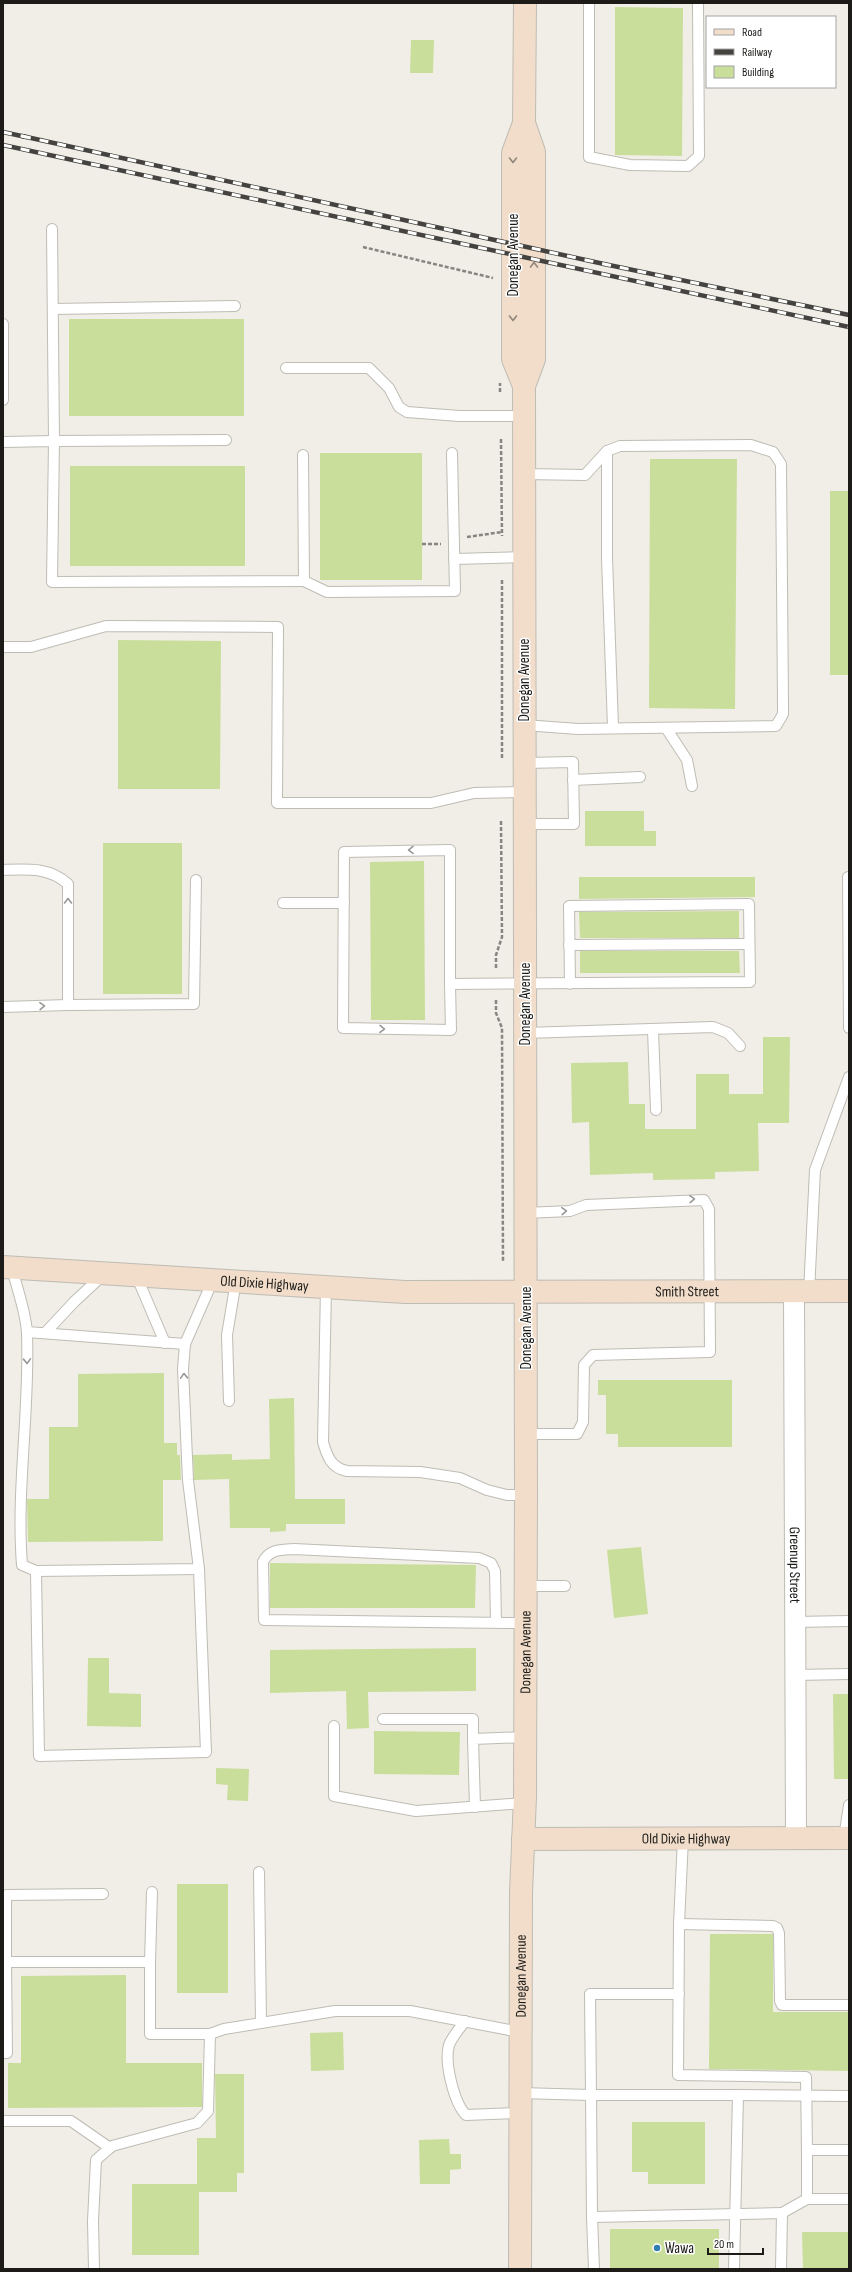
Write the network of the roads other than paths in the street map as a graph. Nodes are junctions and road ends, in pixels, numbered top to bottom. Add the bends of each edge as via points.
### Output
1 (525, 3) edge
2 (589, 3) edge
3 (698, 3) edge
4 (524, 123) junction
5 (52, 229) dead end
6 (235, 306) dead end
7 (53, 308) junction
8 (3, 324) edge
9 (286, 368) dead end
10 (524, 386) junction
11 (3, 400) edge
12 (524, 416) junction
13 (226, 440) dead end
14 (54, 441) junction
15 (3, 442) edge
16 (607, 451) junction
17 (452, 453) dead end
18 (302, 455) dead end
19 (524, 474) junction
20 (524, 557) junction
21 (454, 559) junction
22 (304, 582) junction
23 (3, 647) edge
24 (524, 725) junction
25 (613, 727) junction
26 (666, 728) junction
27 (524, 763) junction
28 (640, 777) dead end
29 (573, 780) junction
30 (692, 786) dead end
31 (524, 792) junction
32 (525, 824) junction
33 (3, 870) edge
34 (848, 876) edge
35 (196, 880) dead end
36 (283, 903) dead end
37 (344, 903) junction
38 (749, 944) junction
39 (569, 945) junction
40 (450, 984) junction
41 (525, 984) junction
42 (570, 984) junction
43 (68, 1005) junction
44 (3, 1007) edge
45 (849, 1028) edge
46 (653, 1030) junction
47 (525, 1033) junction
48 (740, 1046) dead end
49 (849, 1077) edge
50 (656, 1110) dead end
51 (525, 1213) junction
52 (7, 1268) edge
53 (105, 1274) junction
54 (136, 1275) junction
55 (213, 1280) junction
56 (236, 1281) junction
57 (326, 1287) junction
58 (526, 1291) junction
59 (709, 1291) junction
60 (849, 1291) edge
61 (801, 1292) junction
62 (27, 1332) junction
63 (46, 1332) junction
64 (164, 1343) junction
65 (185, 1344) junction
66 (229, 1401) dead end
67 (526, 1434) junction
68 (526, 1495) junction
69 (199, 1569) junction
70 (36, 1571) junction
71 (526, 1586) junction
72 (565, 1586) dead end
73 (849, 1621) edge
74 (795, 1622) junction
75 (496, 1623) junction
76 (526, 1623) junction
77 (795, 1674) junction
78 (849, 1674) edge
79 (383, 1719) dead end
80 (334, 1726) dead end
81 (525, 1737) junction
82 (473, 1738) junction
83 (525, 1803) junction
84 (849, 1805) edge
85 (475, 1807) junction
86 (683, 1838) junction
87 (796, 1838) junction
88 (847, 1838) edge
89 (524, 1839) junction
90 (259, 1872) dead end
91 (152, 1892) dead end
92 (103, 1894) dead end
93 (679, 1924) junction
94 (6, 1962) junction
95 (150, 1962) junction
96 (679, 1994) junction
97 (849, 2006) edge
98 (464, 2021) junction
99 (262, 2023) junction
100 (520, 2032) junction
101 (210, 2034) junction
102 (3, 2053) edge
103 (591, 2095) junction
104 (738, 2095) junction
105 (806, 2096) junction
106 (849, 2096) edge
107 (520, 2103) junction
108 (3, 2121) edge
109 (110, 2148) junction
110 (807, 2150) junction
111 (849, 2150) edge
112 (807, 2199) junction
113 (849, 2199) edge
114 (782, 2213) junction
115 (736, 2214) junction
116 (592, 2217) junction
117 (94, 2269) edge
118 (520, 2269) edge
119 (594, 2269) edge
120 (734, 2269) edge
121 (781, 2269) edge

1 - 4 street, Donegan Avenue
2 - 3 lane via 589,157 630,165 688,166 698,156
10 -> 4 street, Donegan Avenue via 534,359 534,152
4 -> 10 street, Donegan Avenue via 512,153 512,358
5 - 7 lane
6 - 7 lane
7 - 14 lane
8 - 11 lane
9 - 12 lane via 369,368 389,388 400,408 407,412 452,416
10 - 12 street, Donegan Avenue
12 - 19 street, Donegan Avenue
13 - 14 lane
14 - 15 lane
14 - 22 lane via 52,582
16 - 19 lane via 585,475
16 - 25 lane via 607,558
16 - 26 lane via 620,446 751,445 773,452 781,464 783,714 776,726
17 - 21 lane
18 - 22 lane
19 - 20 street, Donegan Avenue
20 - 21 lane
20 - 24 street, Donegan Avenue
21 - 22 lane via 455,591 327,592
23 - 31 lane via 31,647 106,626 278,627 277,803 431,803 474,793
24 - 25 lane via 578,729
24 - 27 street, Donegan Avenue
25 - 26 lane
26 - 30 lane via 687,760
27 - 29 lane via 573,762
27 - 31 street, Donegan Avenue
28 - 29 lane
29 - 32 lane via 574,824
31 - 32 street, Donegan Avenue
32 - 41 street, Donegan Avenue
43 -> 33 lane via 68,884 49,872 35,869
34 - 45 lane
35 - 43 lane via 194,1004
36 - 37 lane
37 -> 40 lane via 343,1028 450,1030
40 -> 37 lane via 450,850 344,852
38 - 39 lane
38 - 39 lane via 749,904 569,906
38 - 42 lane via 750,982
39 - 42 lane
40 - 41 lane
41 - 42 lane
41 - 47 street, Donegan Avenue
44 -> 43 lane
46 - 47 lane
46 - 48 lane via 712,1027 728,1033
46 - 50 lane
47 - 51 street, Donegan Avenue
49 - 61 lane via 815,1170
51 - 58 street, Donegan Avenue
51 -> 59 lane via 570,1211 586,1205 704,1200 709,1209
52 - 53 street, Old Dixie Highway
52 - 62 lane
53 - 54 street, Old Dixie Highway
53 - 63 lane
54 - 55 street, Old Dixie Highway
54 - 64 lane
55 - 56 street, Old Dixie Highway
55 - 65 lane
56 - 57 street, Old Dixie Highway
56 - 66 lane via 226,1335
57 - 58 street, Old Dixie Highway via 405,1292
57 - 68 lane via 323,1442 332,1463 339,1469 348,1471 420,1472 460,1478 487,1490 507,1495
58 - 59 street, Smith Street
58 - 67 street, Donegan Avenue
59 - 61 street, Smith Street
59 - 67 lane via 710,1352 593,1355 584,1365 583,1422 577,1434
60 - 61 street, Smith Street
61 - 74 street, Greenup Street
62 - 63 lane
62 -> 70 lane via 28,1390 20,1531 22,1565
63 - 64 lane
64 - 65 lane
69 -> 65 lane via 188,1480
67 - 68 street, Donegan Avenue
68 - 71 street, Donegan Avenue
69 - 70 lane
69 - 70 lane via 206,1752 39,1756
71 - 72 lane
71 - 76 street, Donegan Avenue
73 - 74 lane
74 - 77 street, Greenup Street
75 - 75 lane via 264,1620 263,1562 266,1555 276,1550 294,1549 479,1558 491,1564 495,1571
75 - 76 lane
76 - 81 street, Donegan Avenue
77 - 78 lane
77 - 87 street, Greenup Street
79 - 82 lane via 473,1719
80 - 85 lane via 334,1796 416,1811
81 - 82 lane
81 - 83 street, Donegan Avenue
82 - 85 lane
83 - 85 lane
83 - 89 street, Donegan Avenue
84 - 88 lane
86 - 87 street, Old Dixie Highway
86 - 89 street, Old Dixie Highway
86 - 93 lane
87 - 88 street, Old Dixie Highway
89 - 100 street, Donegan Avenue
90 - 99 lane
91 - 95 lane
92 - 94 lane via 6,1895
93 - 96 lane
93 - 97 lane via 773,1926 779,1933 782,2005
94 - 95 lane
94 - 102 lane via 7,2053
95 - 101 lane via 150,2034
96 - 103 lane via 590,1994
96 - 105 lane via 678,2075 806,2077
98 - 99 lane via 410,2011 335,2011
98 - 100 lane
98 - 107 lane via 449,2045 448,2058 454,2096 459,2108 466,2115
99 - 101 lane
100 - 107 street, Donegan Avenue
101 - 109 lane via 208,2111 197,2123
103 - 104 lane
103 - 107 lane
103 - 116 lane
104 - 105 lane
104 - 115 lane
105 - 106 lane
105 - 110 lane
107 - 118 street, Donegan Avenue
108 - 109 lane via 71,2121
109 - 117 lane via 96,2160 94,2173
110 - 111 lane
110 - 112 lane
112 - 113 lane
112 - 114 lane
114 - 115 lane
114 - 121 lane
115 - 116 lane
115 - 120 lane
116 - 119 lane

